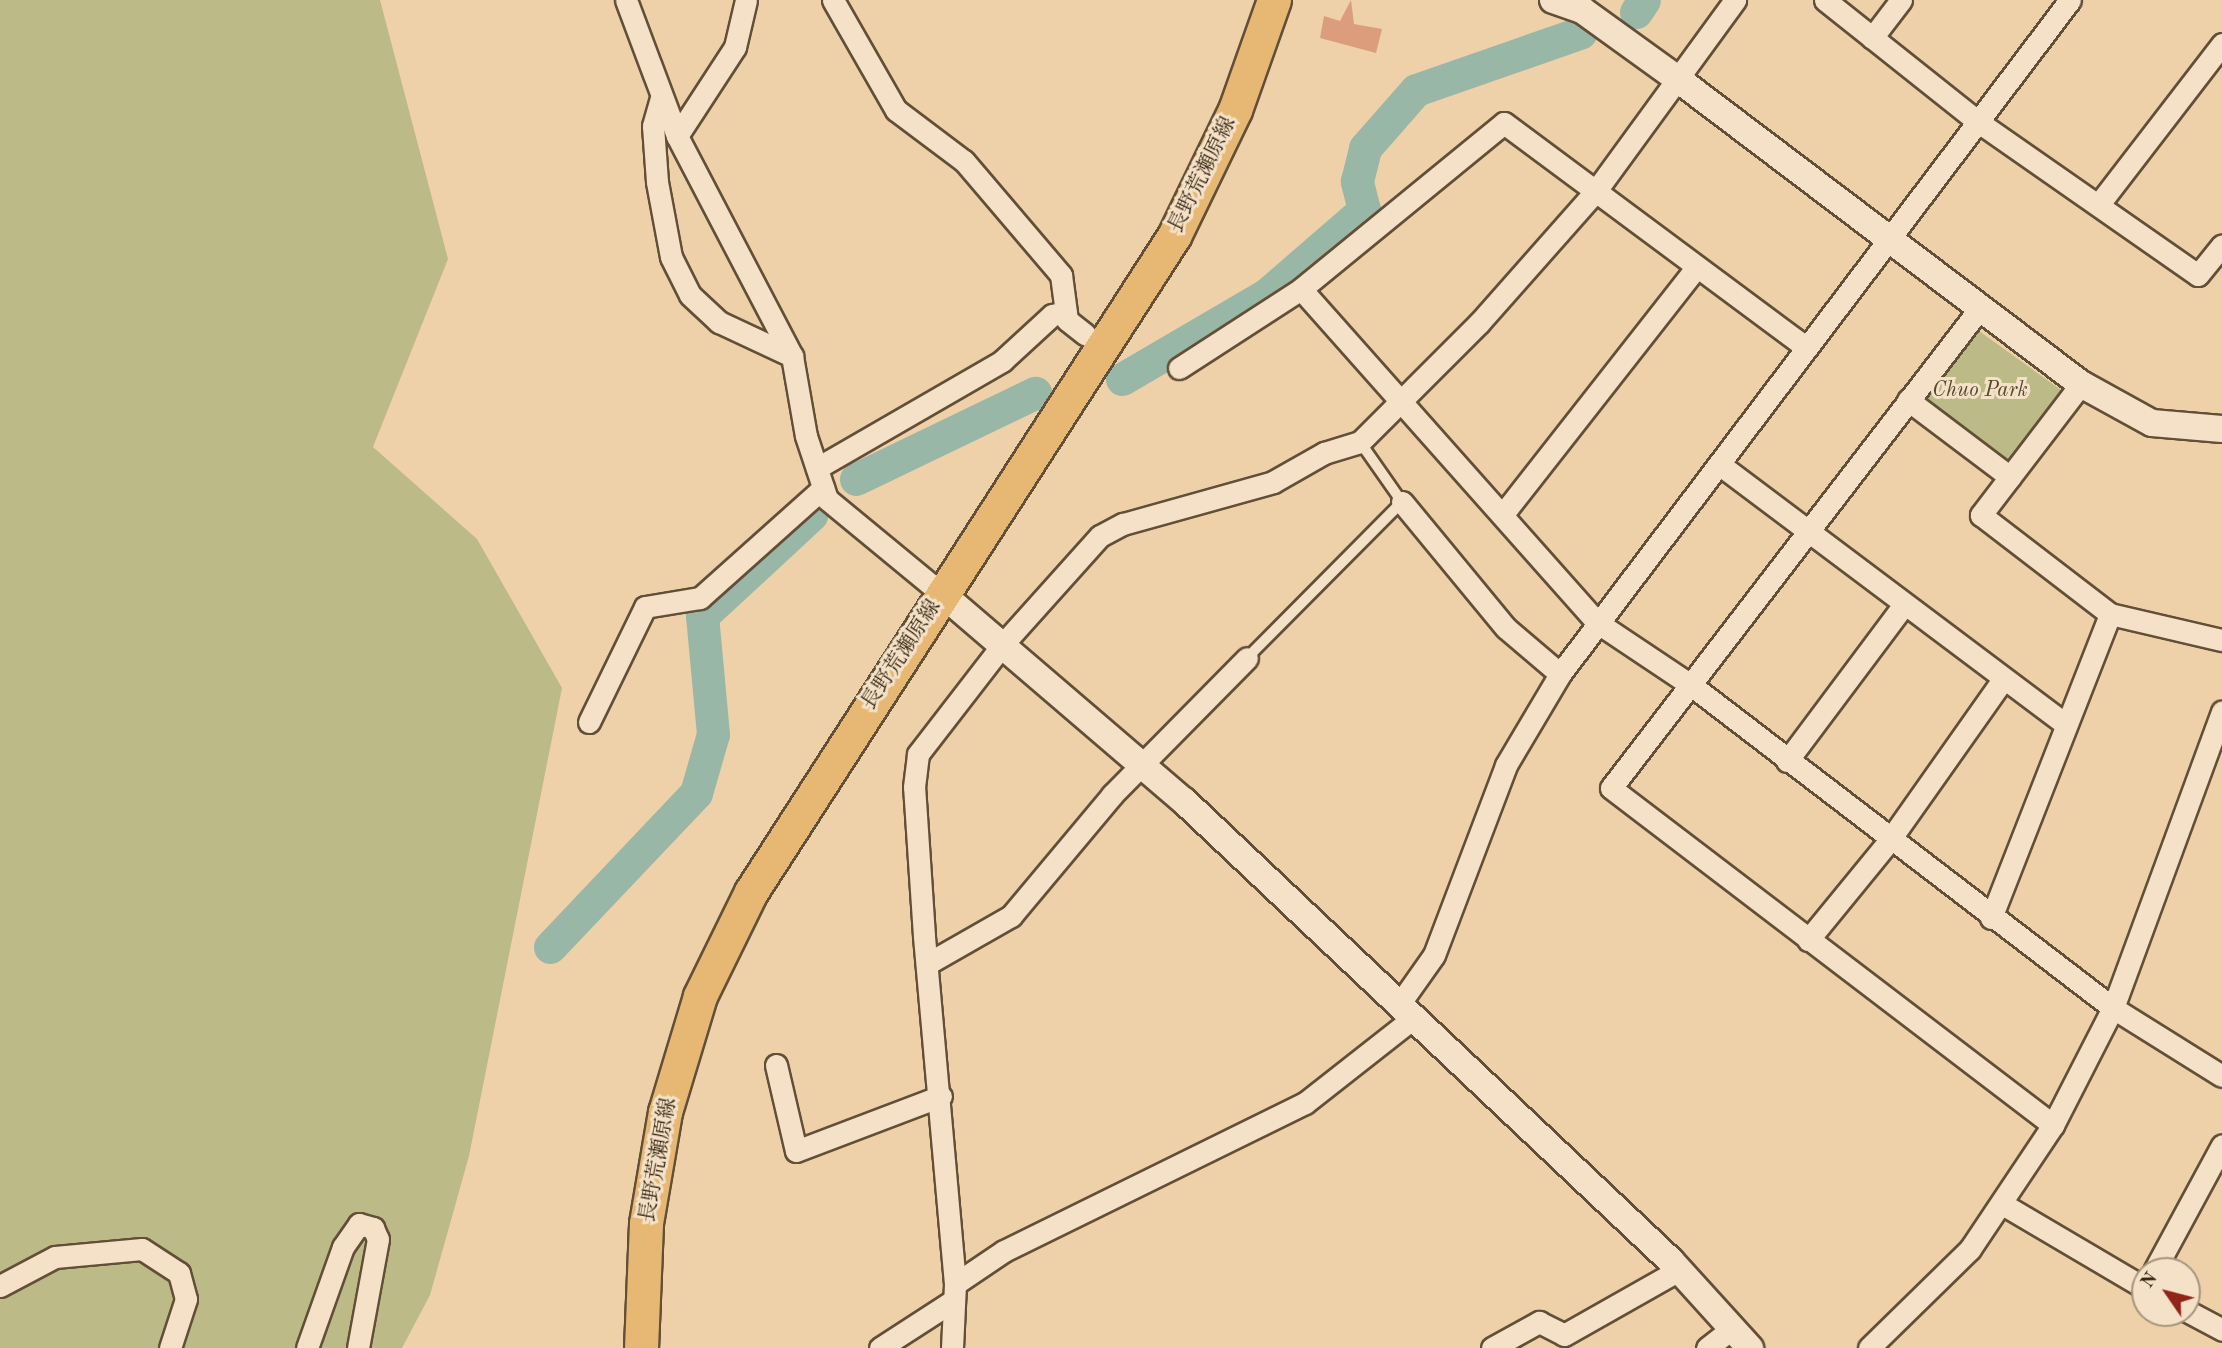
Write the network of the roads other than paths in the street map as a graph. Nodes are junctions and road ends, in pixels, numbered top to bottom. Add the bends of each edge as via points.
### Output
1 (626, 0) edge
2 (746, 0) edge
3 (833, 0) edge
4 (1275, 0) edge
5 (1553, 0) edge
6 (1735, 0) edge
7 (1825, 0) edge
8 (1901, 0) edge
9 (2070, 0) edge
10 (1872, 38) junction
11 (2222, 44) edge
12 (1679, 80) junction
13 (661, 98) junction
14 (1977, 121) junction
15 (677, 136) junction
16 (1595, 192) junction
17 (2099, 204) junction
18 (1889, 240) junction
19 (2222, 245) edge
20 (1697, 267) junction
21 (2222, 274) edge
22 (2199, 275) junction
23 (1301, 289) junction
24 (1980, 308) junction
25 (1066, 312) junction
26 (1084, 334) dead end
27 (1807, 348) junction
28 (792, 356) junction
29 (1179, 368) dead end
30 (2081, 384) junction
31 (1908, 400) junction
32 (1404, 401) junction
33 (2222, 429) edge
34 (1360, 442) junction
35 (1719, 464) junction
36 (2010, 477) junction
37 (820, 478) junction
38 (1402, 502) junction
39 (1503, 514) junction
40 (1805, 530) junction
41 (942, 593) junction
42 (1903, 606) junction
43 (2110, 614) junction
44 (1598, 623) junction
45 (2222, 640) edge
46 (1003, 644) junction
47 (1247, 658) joint
48 (1560, 674) junction
49 (2002, 681) junction
50 (1690, 685) junction
51 (2222, 711) edge
52 (589, 722) dead end
53 (2066, 724) junction
54 (1787, 761) junction
55 (1142, 765) junction
56 (1889, 841) junction
57 (1992, 918) junction
58 (1808, 940) junction
59 (927, 964) junction
60 (2113, 1008) junction
61 (1405, 1013) junction
62 (776, 1065) dead end
63 (2222, 1076) edge
64 (941, 1096) junction
65 (2053, 1125) junction
66 (2222, 1145) edge
67 (2004, 1205) junction
68 (2162, 1257) edge
69 (1679, 1270) junction
70 (2131, 1279) edge
71 (0, 1286) edge
72 (953, 1293) junction
73 (2201, 1319) edge
74 (1733, 1328) junction
75 (2222, 1330) edge
76 (170, 1348) edge
77 (307, 1348) edge
78 (358, 1348) edge
79 (642, 1348) edge
80 (880, 1348) edge
81 (952, 1348) edge
82 (1492, 1348) edge
83 (1707, 1348) edge
84 (1750, 1348) edge
85 (1869, 1348) edge

1 - 13 street
2 - 15 street via 735,47
3 - 25 street via 896,110 964,161 1061,275
4 - 41 main road, 長野荒瀬原線 via 1235,110 1174,236
5 - 12 street via 1582,10
6 - 12 street
7 - 10 street
8 - 10 street
9 - 14 street
10 - 14 street
11 - 17 street
12 - 16 street
12 - 18 street
13 - 15 street
13 - 28 street via 653,126 657,182 671,257 690,295 719,322
14 - 17 street
14 - 18 street
15 - 28 street
16 - 20 street
16 - 23 street via 1504,123
16 - 32 street
17 - 22 street
18 - 24 street
18 - 27 street
19 - 22 street
20 - 27 street
20 - 39 street
21 - 22 street
23 - 29 street
23 - 32 street
24 - 30 street
24 - 31 street
25 - 26 street
25 - 37 street via 1052,315 1002,361
27 - 35 street
28 - 37 street
30 - 33 street via 2152,423
30 - 36 street
31 - 36 street
31 - 40 street
32 - 34 street
32 - 39 street
34 - 38 lane
34 - 46 street via 1324,453 1273,482 1123,524 1100,536
35 - 40 street
35 - 44 street
36 - 43 street via 1981,515
37 - 41 street via 827,499
37 - 52 street via 700,598 645,607
38 - 47 lane
38 - 48 street via 1506,628
39 - 44 street
40 - 42 street
40 - 50 street
41 - 46 street
41 - 79 main road, 長野荒瀬原線 via 751,892 700,996 663,1124 646,1223
42 - 49 street
42 - 54 street
43 - 45 street
43 - 53 street
44 - 48 street
44 - 50 street
46 - 55 street
46 - 59 street via 918,754 914,788
47 - 55 street
48 - 61 street via 1506,765 1434,955
49 - 53 street
49 - 56 street
50 - 54 street
50 - 58 street via 1611,788
51 - 60 street
53 - 57 street
54 - 56 street
55 - 59 street via 1011,916
55 - 61 street
56 - 57 street
56 - 58 street
57 - 60 street
58 - 65 street
59 - 64 street
60 - 63 street
60 - 65 street
61 - 69 street
61 - 72 street via 1305,1103 1004,1251
62 - 64 street via 796,1151
64 - 72 street
65 - 67 street
66 - 68 street
67 - 70 street
67 - 85 street via 1970,1249
69 - 74 street
69 - 82 street via 1564,1335 1539,1322
71 - 76 street via 55,1257 142,1249 179,1273 186,1299
72 - 80 street
72 - 81 street
73 - 75 street
74 - 83 street
74 - 84 street
77 - 78 street via 343,1247 359,1224 373,1228 377,1239

